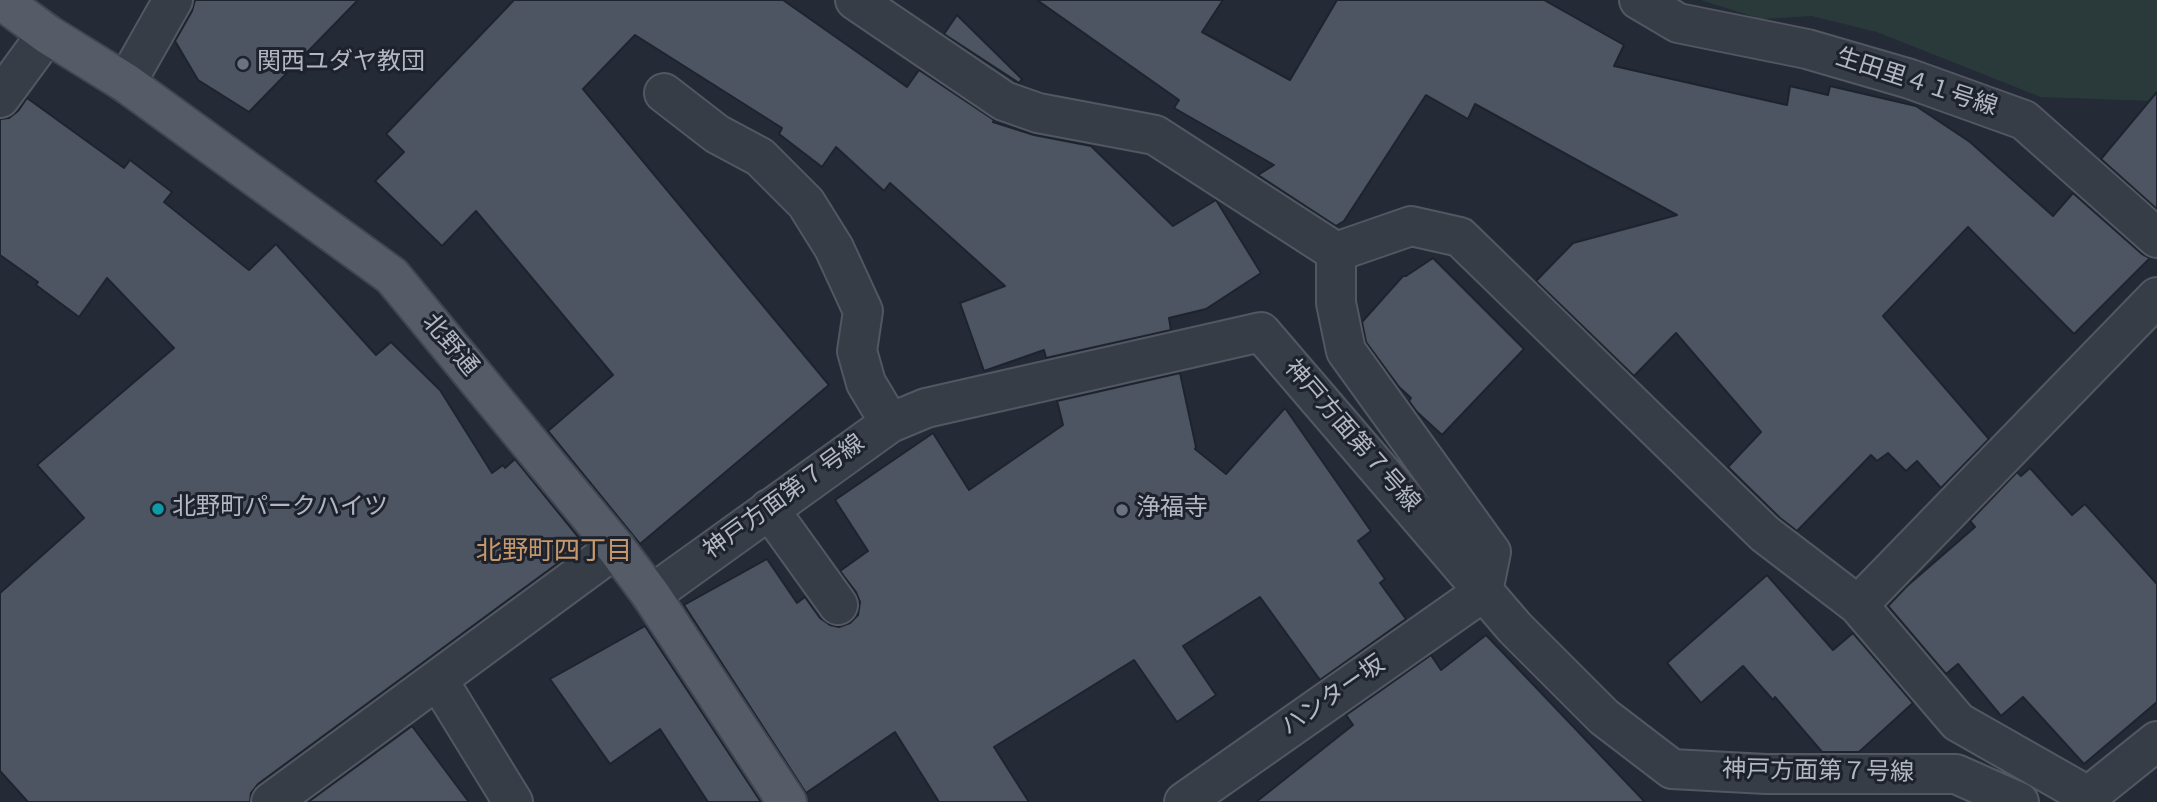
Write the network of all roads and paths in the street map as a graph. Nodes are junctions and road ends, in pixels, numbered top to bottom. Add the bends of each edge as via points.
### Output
1 (1, 0) edge
2 (173, 0) edge
3 (855, 0) edge
4 (1639, 0) edge
5 (47, 34) junction
6 (126, 83) junction
7 (664, 93) dead end
8 (0, 98) edge
9 (2157, 238) edge
10 (1336, 252) junction
11 (2157, 298) edge
12 (890, 423) junction
13 (769, 509) junction
14 (616, 548) junction
15 (1483, 592) junction
16 (651, 595) junction
17 (838, 605) dead end
18 (1858, 605) junction
19 (438, 680) junction
20 (2157, 741) edge
21 (1755, 788) edge
22 (2084, 799) edge
23 (271, 802) edge
24 (513, 802) edge
25 (787, 802) edge
26 (1184, 802) edge
27 (2019, 802) edge

1 - 5 main road, 北野通
2 - 6 street
3 - 10 street via 1004,101 1038,113 1155,135
4 - 9 street, 生田里４１号線 via 1678,23 1807,48 2024,120
5 - 6 main road, 北野通
5 - 8 street
6 - 14 main road, 北野通 via 392,276
7 - 12 street via 717,134 760,157 806,203 834,248 863,311 857,351 866,383
10 - 15 street via 1336,303 1346,351 1491,552
10 - 18 street via 1411,226 1460,237 1765,534
11 - 18 street
12 - 13 street, 神戸方面第７号線
12 - 15 street, 神戸方面第７号線 via 926,408 1261,332
13 - 16 street, 神戸方面第７号線
13 - 17 street
14 - 16 main road, 北野通
14 - 19 street
15 - 21 street, 神戸方面第７号線 via 1604,717 1672,769
15 - 26 street, ハンター坂
16 - 25 main road, 北野通
18 - 22 street via 1958,722
19 - 23 street
19 - 24 street
20 - 22 street
21 - 27 street, 神戸方面第７号線 via 1956,774

